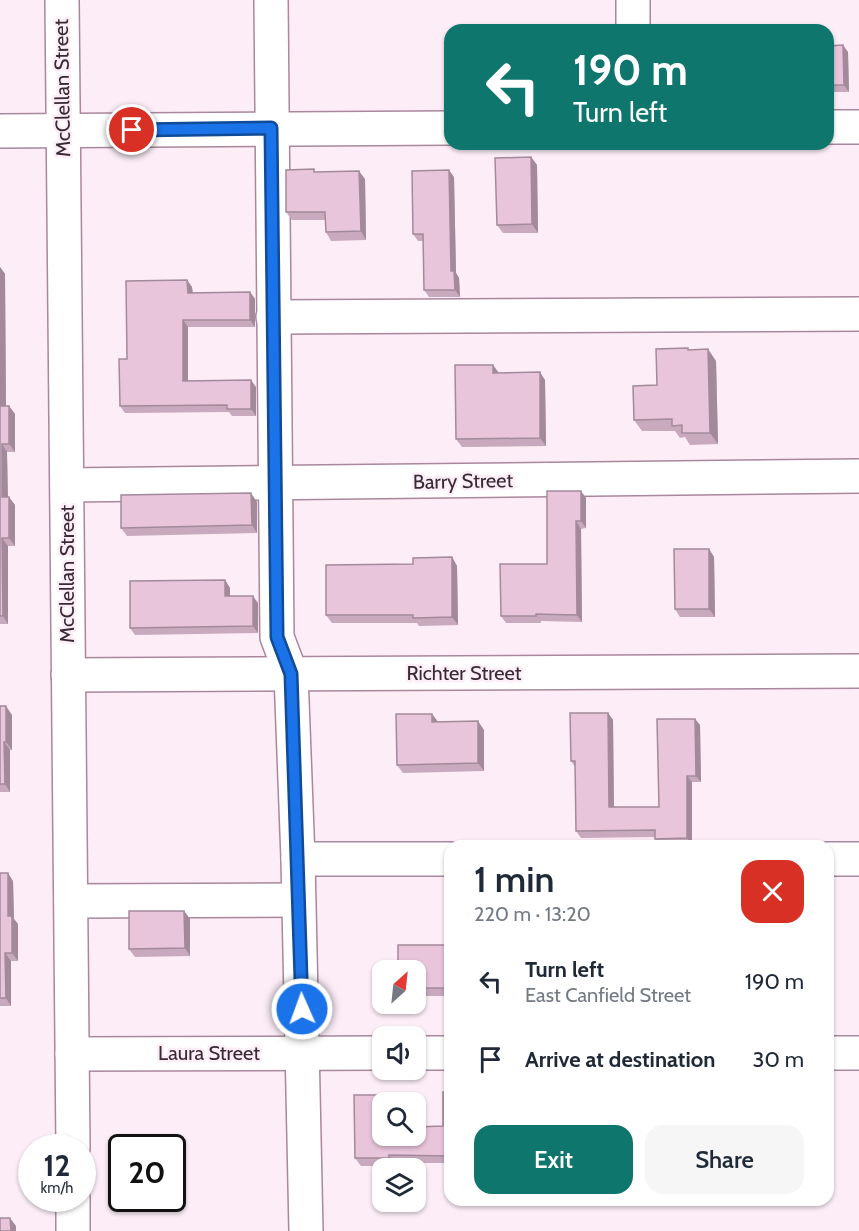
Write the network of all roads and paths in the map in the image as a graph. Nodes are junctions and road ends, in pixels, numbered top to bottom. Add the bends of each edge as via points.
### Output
1 (62, 0) edge
2 (271, 0) edge
3 (633, 0) edge
4 (633, 24) edge
5 (834, 127) edge
6 (859, 127) edge
7 (271, 128) junction
8 (444, 128) edge
9 (63, 130) junction
10 (0, 131) edge
11 (859, 314) edge
12 (273, 317) junction
13 (859, 476) edge
14 (275, 483) junction
15 (67, 485) junction
16 (859, 671) edge
17 (291, 674) junction
18 (68, 675) junction
19 (298, 859) junction
20 (444, 859) edge
21 (834, 859) edge
22 (859, 859) edge
23 (298, 900) junction
24 (70, 901) junction
25 (303, 1053) junction
26 (372, 1053) edge
27 (426, 1053) edge
28 (444, 1053) edge
29 (834, 1053) edge
30 (859, 1053) edge
31 (72, 1054) junction
32 (73, 1134) edge
33 (73, 1212) edge
34 (73, 1231) edge
35 (306, 1231) edge

1 - 9 street, McClellan Street
2 - 7 street
3 - 4 street
5 - 6 street
7 - 8 street
7 - 9 street
7 - 12 street
9 - 10 street
9 - 15 street, McClellan Street
11 - 12 street
12 - 14 street
13 - 14 street, Barry Street
14 - 15 street, Barry Street
14 - 17 street via 277,637
15 - 18 street, McClellan Street
16 - 17 street, Richter Street
17 - 18 street, Richter Street
17 - 19 street
18 - 24 street, McClellan Street
19 - 20 street
19 - 23 street
21 - 22 street
23 - 24 street
23 - 25 street
24 - 31 street, McClellan Street
25 - 26 street, Laura Street
25 - 31 street, Laura Street
25 - 35 street
27 - 28 street
29 - 30 street
31 - 32 street, McClellan Street
33 - 34 street

